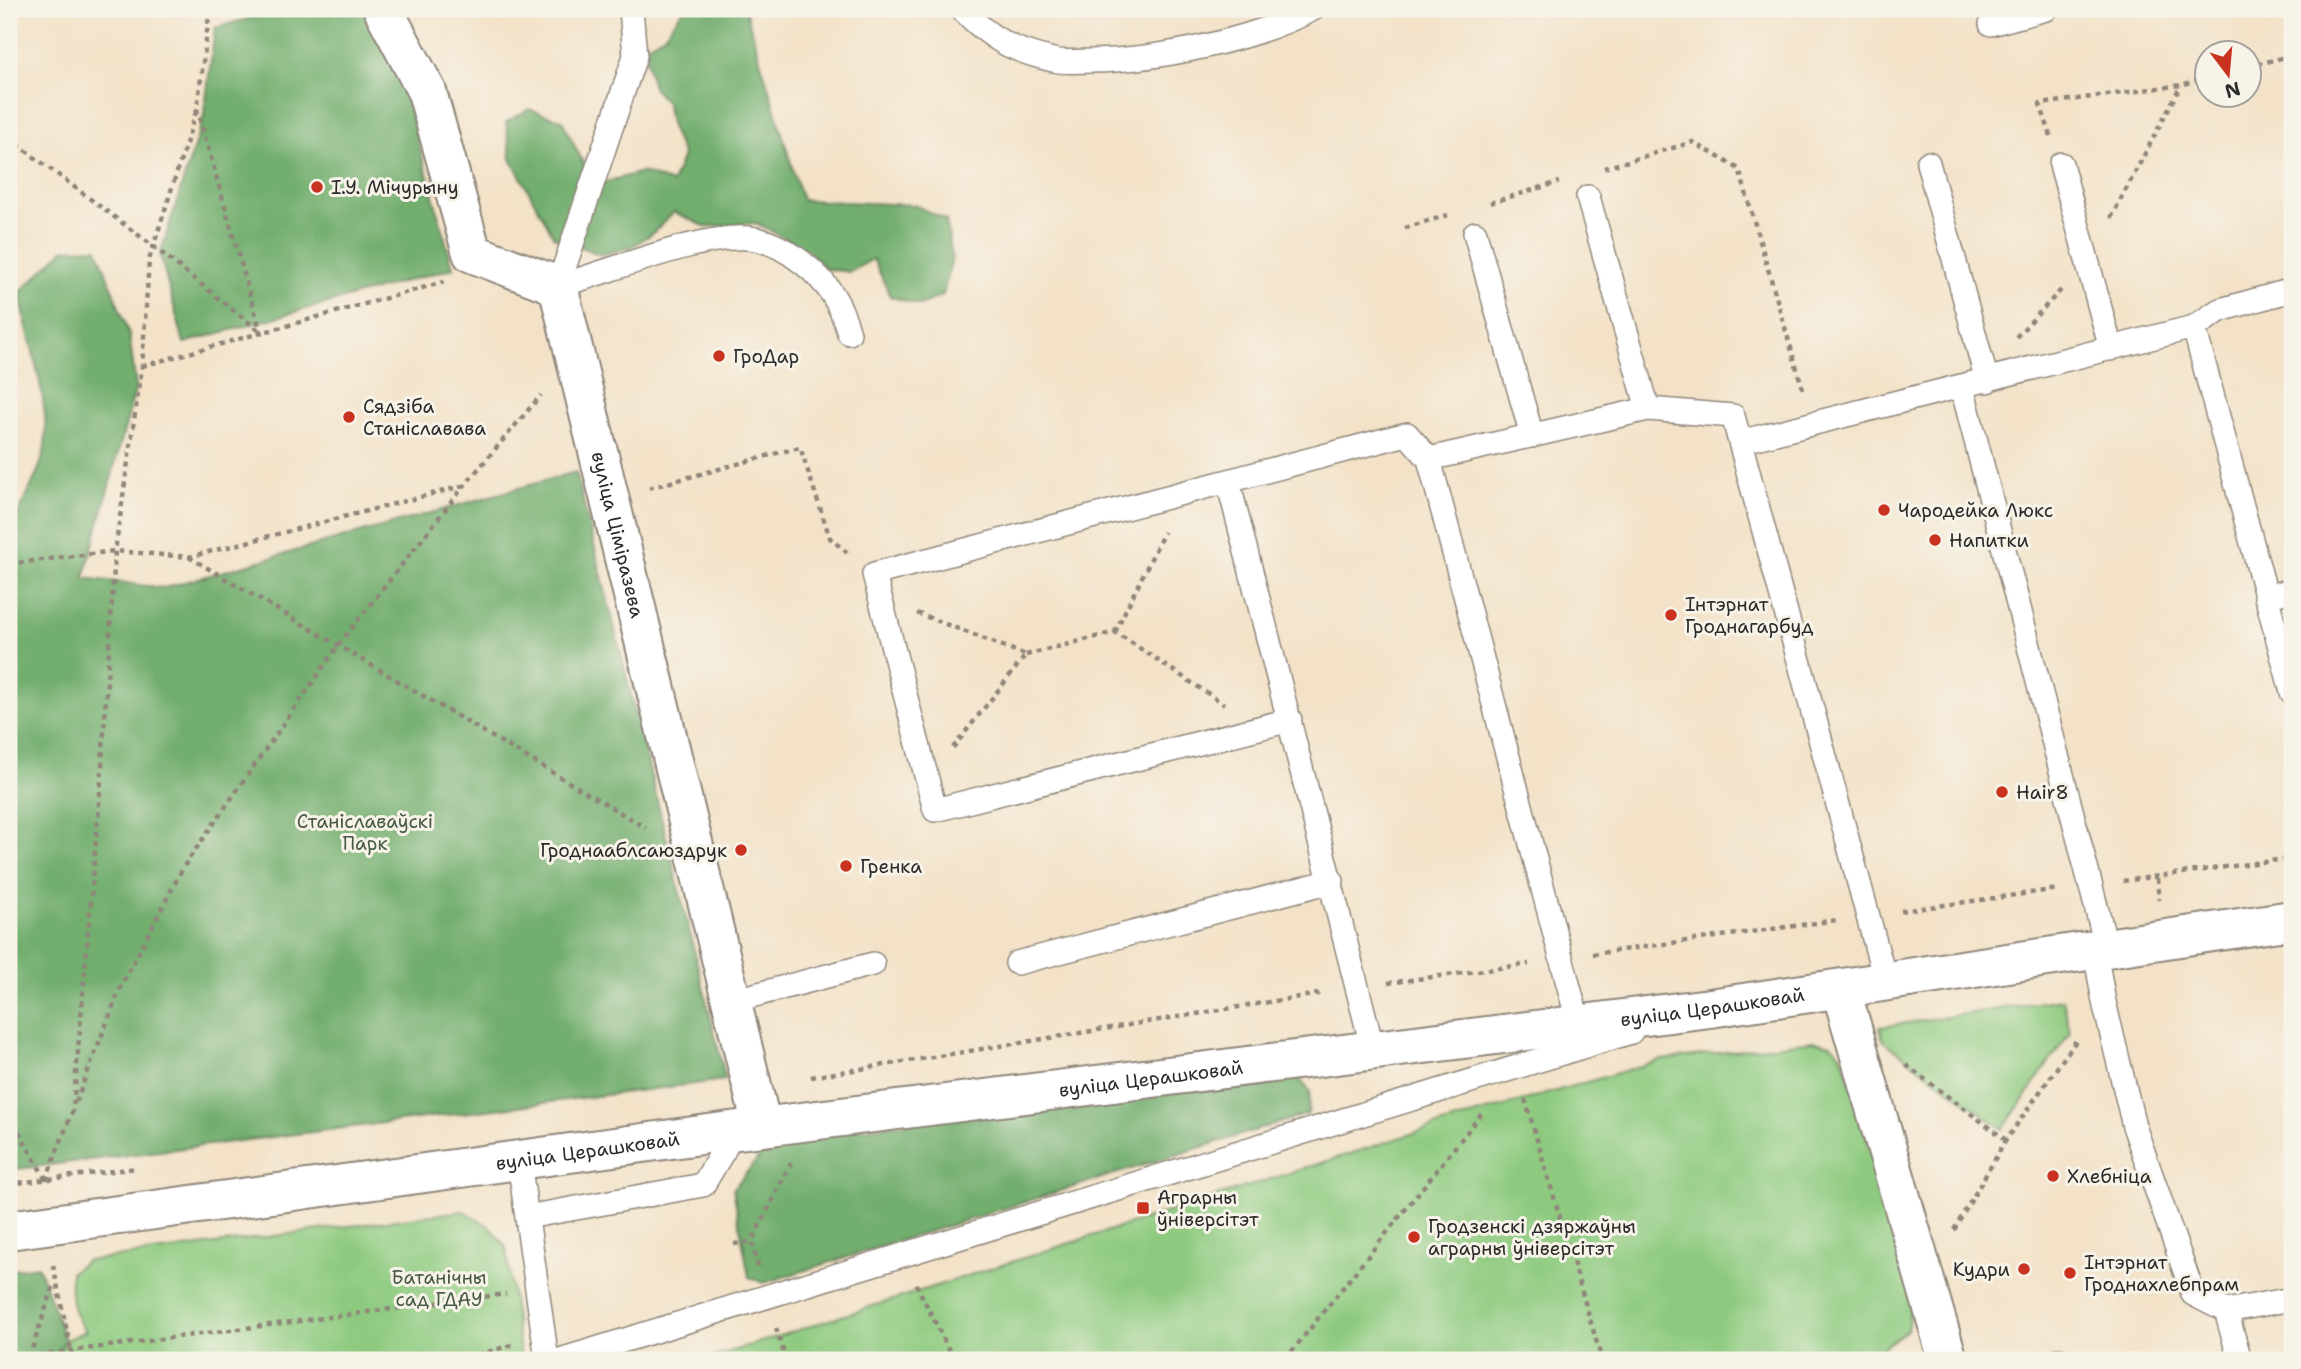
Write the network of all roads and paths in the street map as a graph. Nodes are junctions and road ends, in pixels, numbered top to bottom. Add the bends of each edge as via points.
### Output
1 (210, 9) edge
2 (383, 9) edge
3 (631, 9) edge
4 (962, 9) edge
5 (1314, 9) edge
6 (2046, 9) edge
7 (1991, 24) dead end
8 (2292, 55) edge
9 (2262, 63) edge
10 (2192, 82) edge
11 (197, 109) junction
12 (9, 138) edge
13 (1928, 163) dead end
14 (2061, 164) joint
15 (1601, 169) dead end
16 (1562, 181) dead end
17 (1588, 197) dead end
18 (1484, 205) dead end
19 (1458, 213) dead end
20 (1405, 228) dead end
21 (1475, 233) dead end
22 (153, 246) junction
23 (454, 279) dead end
24 (558, 286) junction
25 (2292, 290) edge
26 (2194, 327) junction
27 (261, 333) junction
28 (849, 333) dead end
29 (2112, 349) junction
30 (142, 366) junction
31 (1987, 381) junction
32 (548, 387) dead end
33 (1962, 387) junction
34 (1648, 409) junction
35 (1813, 424) junction
36 (1532, 436) junction
37 (1740, 442) junction
38 (1429, 460) junction
39 (1228, 481) junction
40 (464, 486) junction
41 (645, 489) dead end
42 (1182, 494) junction
43 (115, 551) junction
44 (9, 553) edge
45 (189, 557) junction
46 (11, 564) edge
47 (874, 574) junction
48 (2292, 590) edge
49 (2266, 597) junction
50 (880, 599) junction
51 (1115, 632) junction
52 (338, 645) junction
53 (1026, 655) junction
54 (2292, 692) edge
55 (1290, 720) junction
56 (1260, 727) junction
57 (927, 780) junction
58 (650, 830) dead end
59 (2292, 858) edge
60 (1332, 881) junction
61 (2090, 885) junction
62 (1870, 915) junction
63 (2292, 920) edge
64 (2101, 950) junction
65 (1562, 959) junction
66 (1017, 963) dead end
67 (873, 964) dead end
68 (1886, 983) junction
69 (1358, 988) junction
70 (1841, 990) junction
71 (732, 1001) junction
72 (2104, 1002) junction
73 (1710, 1008) junction
74 (1579, 1025) junction
75 (1373, 1050) junction
76 (1898, 1059) dead end
77 (752, 1086) junction
78 (1523, 1090) dead end
79 (1486, 1108) dead end
80 (73, 1110) junction
81 (9, 1114) edge
82 (746, 1129) junction
83 (2006, 1140) junction
84 (796, 1154) dead end
85 (519, 1161) junction
86 (143, 1167) dead end
87 (46, 1180) junction
88 (9, 1184) edge
89 (527, 1217) junction
90 (9, 1230) edge
91 (1950, 1236) dead end
92 (751, 1241) junction
93 (734, 1244) dead end
94 (914, 1280) dead end
95 (763, 1288) junction
96 (538, 1290) junction
97 (2292, 1299) edge
98 (2226, 1311) junction
99 (544, 1335) junction
100 (779, 1336) dead end
101 (72, 1353) junction
102 (9, 1359) edge
103 (28, 1359) edge
104 (73, 1360) edge
105 (459, 1360) edge
106 (547, 1360) edge
107 (560, 1360) edge
108 (786, 1360) edge
109 (954, 1360) edge
110 (1285, 1360) edge
111 (1602, 1360) edge
112 (1948, 1360) edge
113 (2240, 1360) edge

1 - 11 path
2 - 24 street via 427,92 472,253
3 - 24 lane via 635,56
4 - 5 lane via 985,33 1012,48 1056,61 1129,60 1195,48
6 - 7 lane
8 - 9 path
10 - 14 path via 2040,104
11 - 22 path
11 - 27 path
12 - 22 path
13 - 31 lane
14 - 29 lane
15 - 35 path via 1693,142 1739,169
16 - 18 path
17 - 34 lane
19 - 20 path
21 - 36 lane
22 - 27 path
22 - 30 path
23 - 27 path
24 - 28 lane via 717,241 754,239 785,249 816,274 840,302
24 - 71 street, вуліца Ціміразева
25 - 26 lane via 2220,310
26 - 29 lane
26 - 49 lane
27 - 30 path
29 - 31 lane
30 - 43 path
31 - 33 lane
32 - 40 path
33 - 35 lane
33 - 61 lane
34 - 36 lane
34 - 37 lane via 1733,416
35 - 37 lane
36 - 38 lane
37 - 62 lane
38 - 39 lane via 1406,435
38 - 65 lane
39 - 42 lane
39 - 55 lane
40 - 45 path
40 - 52 path
41 - 47 path via 800,447 830,538
42 - 47 lane
42 - 51 path
43 - 45 path
43 - 46 path
43 - 80 path
44 - 46 path
45 - 52 path
47 - 50 lane
48 - 49 lane
49 - 54 lane
50 - 53 path
50 - 57 lane
51 - 53 path
51 - 56 path
52 - 58 path
52 - 80 path via 184,866 121,986
53 - 57 path
55 - 56 lane
55 - 60 lane
56 - 57 lane via 935,810
59 - 61 path
60 - 66 lane
60 - 69 lane
61 - 62 path
61 - 64 lane
62 - 65 path
62 - 68 lane
63 - 64 street, вуліца Церашковай
64 - 68 street, вуліца Церашковай
64 - 72 lane
65 - 69 path
65 - 74 lane
67 - 71 lane
68 - 70 street, вуліца Церашковай
69 - 75 lane
69 - 77 path
70 - 73 street, вуліца Церашковай
70 - 112 street
71 - 77 street, вуліца Ціміразева
72 - 83 path
72 - 98 lane via 2134,1126 2193,1294
73 - 74 street, вуліца Церашковай
73 - 95 lane
74 - 75 street, вуліца Церашковай
75 - 82 street, вуліца Церашковай
76 - 83 path
77 - 82 street, вуліца Ціміразева
78 - 111 path
79 - 110 path
80 - 87 path
81 - 87 path
82 - 85 street, вуліца Церашковай
82 - 89 lane via 725,1149 703,1185
83 - 91 path
84 - 92 path
85 - 89 lane
85 - 90 street, вуліца Церашковай
86 - 87 path
87 - 88 path
89 - 96 lane
92 - 93 path
92 - 95 path
94 - 109 path
95 - 107 lane
96 - 99 lane
96 - 101 path
97 - 98 lane
98 - 113 lane
99 - 105 path
99 - 106 lane
100 - 108 path
101 - 103 path
101 - 103 path via 55,1283
101 - 104 path
102 - 103 path

